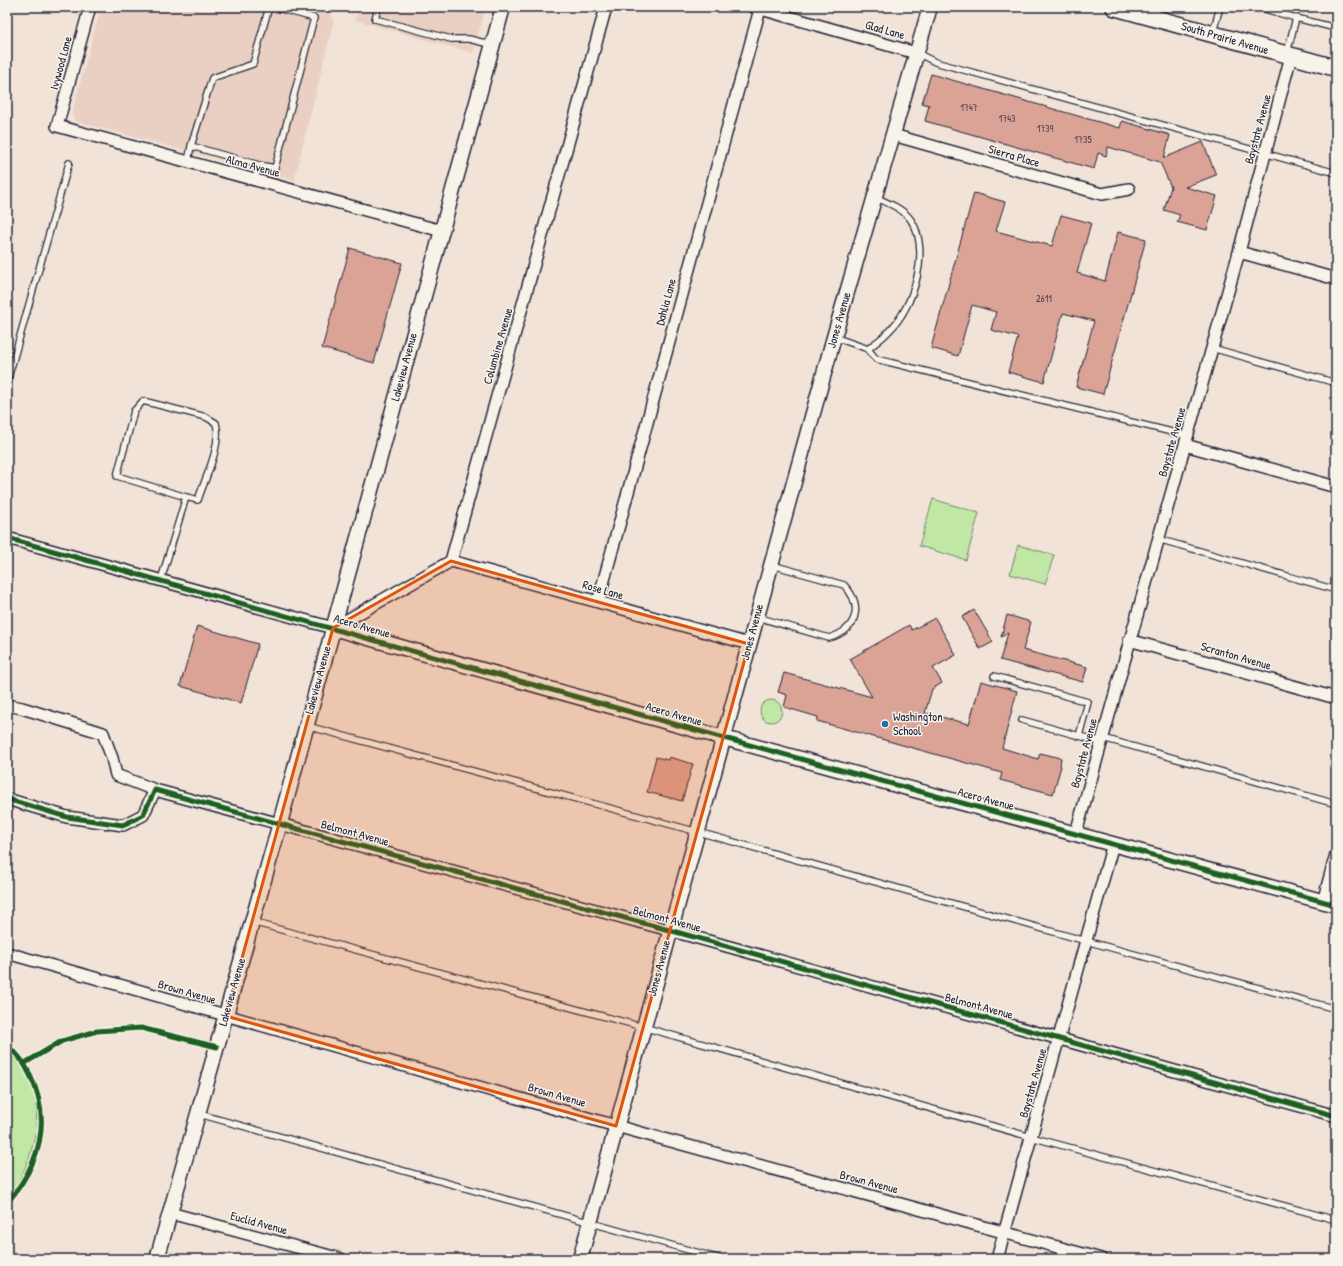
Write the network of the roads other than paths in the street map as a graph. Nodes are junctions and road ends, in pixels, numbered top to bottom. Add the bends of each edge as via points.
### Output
1 (90, 7) edge
2 (269, 7) edge
3 (274, 7) edge
4 (378, 7) edge
5 (503, 7) edge
6 (606, 7) edge
7 (930, 7) edge
8 (1114, 7) edge
9 (1220, 7) edge
10 (1258, 7) edge
11 (757, 8) edge
12 (1296, 18) junction
13 (1336, 28) edge
14 (1212, 35) junction
15 (493, 45) junction
16 (916, 53) junction
17 (1289, 56) junction
18 (1336, 68) edge
19 (57, 126) joint
20 (893, 135) junction
21 (191, 146) junction
22 (1265, 153) junction
23 (188, 162) junction
24 (69, 163) dead end
25 (259, 164) junction
26 (1336, 173) edge
27 (256, 181) junction
28 (1129, 188) dead end
29 (875, 197) junction
30 (442, 231) junction
31 (1239, 252) junction
32 (1336, 279) edge
33 (834, 337) junction
34 (1212, 348) junction
35 (868, 349) junction
36 (7, 382) edge
37 (1336, 382) edge
38 (1186, 441) junction
39 (1336, 487) edge
40 (186, 497) junction
41 (7, 538) edge
42 (1158, 539) junction
43 (451, 561) junction
44 (771, 564) junction
45 (161, 580) junction
46 (1336, 590) edge
47 (598, 602) junction
48 (757, 617) junction
49 (333, 628) junction
50 (1129, 640) junction
51 (749, 644) junction
52 (994, 676) dead end
53 (1336, 698) edge
54 (7, 705) edge
55 (1022, 720) dead end
56 (306, 726) junction
57 (1079, 736) junction
58 (724, 738) junction
59 (1101, 740) junction
60 (155, 790) junction
61 (7, 799) edge
62 (1336, 804) edge
63 (280, 823) junction
64 (698, 832) junction
65 (1076, 833) junction
66 (1113, 844) junction
67 (1336, 854) edge
68 (1330, 903) edge
69 (252, 922) junction
70 (669, 930) junction
71 (1086, 942) junction
72 (7, 953) edge
73 (1336, 1009) edge
74 (226, 1016) junction
75 (643, 1027) junction
76 (1059, 1038) junction
77 (198, 1114) junction
78 (1336, 1116) edge
79 (616, 1126) junction
80 (1031, 1137) junction
81 (170, 1213) junction
82 (1336, 1220) edge
83 (589, 1224) junction
84 (1004, 1232) junction
85 (157, 1259) edge
86 (341, 1259) edge
87 (580, 1259) edge
88 (720, 1259) edge
89 (997, 1259) edge
90 (1101, 1259) edge

1 - 19 street, Ivywood Lane
2 - 21 lane via 253,64 212,78
3 - 25 lane via 314,18 275,168
4 - 15 lane via 375,19 451,39 469,39
5 - 15 street, Lakeview Avenue
6 - 43 street, Columbine Avenue
7 - 16 street, Jones Avenue
8 - 14 main road, South Prairie Avenue
9 - 14 lane
10 - 12 lane
11 - 16 street, Glad Lane
11 - 47 street, Dahlia Lane
12 - 13 lane
12 - 17 lane
14 - 17 main road, South Prairie Avenue
15 - 30 street, Lakeview Avenue
16 - 20 street, Jones Avenue
16 - 22 lane via 935,62
17 - 18 main road, South Prairie Avenue
17 - 22 street, Baystate Avenue
19 - 23 street, Alma Avenue
20 - 28 street, Sierra Place via 1102,194
20 - 29 street, Jones Avenue
21 - 23 lane
21 - 25 lane
22 - 26 lane
22 - 31 street, Baystate Avenue
23 - 27 street, Alma Avenue
24 - 36 lane
25 - 27 lane
27 - 30 street, Alma Avenue
29 - 33 street, Jones Avenue
29 - 35 lane via 902,211 911,220 919,242 921,263 906,309 890,331
30 - 49 street, Lakeview Avenue
31 - 32 street
31 - 34 street, Baystate Avenue
33 - 35 lane
33 - 44 street, Jones Avenue
34 - 37 lane
34 - 38 street, Baystate Avenue
35 - 38 lane via 876,359
38 - 39 street
38 - 42 street, Baystate Avenue
40 - 40 lane via 117,476 134,411 143,401 206,417 216,423 217,443 198,500
40 - 45 lane
41 - 45 street, Acero Avenue
42 - 46 lane
42 - 50 street, Baystate Avenue
43 - 47 street, Rose Lane
43 - 49 street
44 - 48 street, Jones Avenue
44 - 48 lane via 844,585 851,592 856,612 847,630 829,638
45 - 49 street, Acero Avenue
47 - 51 street, Rose Lane
48 - 51 street, Jones Avenue
49 - 56 street, Lakeview Avenue
49 - 58 street, Acero Avenue
50 - 53 street, Scranton Avenue
50 - 59 street, Baystate Avenue
51 - 58 street, Jones Avenue
52 - 57 lane via 1088,702
54 - 60 street, Belmont Avenue via 103,734 116,775
55 - 57 lane
56 - 63 street, Lakeview Avenue
56 - 64 lane
57 - 59 lane
58 - 64 street, Jones Avenue
58 - 65 street, Acero Avenue
59 - 62 lane
59 - 65 street, Baystate Avenue
60 - 61 street via 142,815 123,825 67,817
60 - 63 street, Belmont Avenue
63 - 69 street, Lakeview Avenue
63 - 70 street, Belmont Avenue
64 - 70 street, Jones Avenue
64 - 71 lane
65 - 66 street, Acero Avenue
66 - 68 street, Acero Avenue
66 - 71 street, Baystate Avenue
67 - 68 street
69 - 74 street, Lakeview Avenue
69 - 75 lane
70 - 75 street, Jones Avenue
70 - 76 street, Belmont Avenue
71 - 73 lane
71 - 76 street, Baystate Avenue
72 - 74 street, Brown Avenue
74 - 77 street, Lakeview Avenue
74 - 79 street, Brown Avenue
75 - 79 street, Jones Avenue
75 - 80 lane
76 - 78 street, Belmont Avenue
76 - 80 street, Baystate Avenue
77 - 81 street, Lakeview Avenue
77 - 83 lane
79 - 83 street, Jones Avenue
79 - 84 street, Brown Avenue
80 - 82 lane
80 - 84 street, Baystate Avenue
81 - 85 street, Lakeview Avenue
81 - 86 street, Euclid Avenue
83 - 87 street, Jones Avenue
83 - 88 lane
84 - 89 street, Baystate Avenue
84 - 90 street, Brown Avenue

